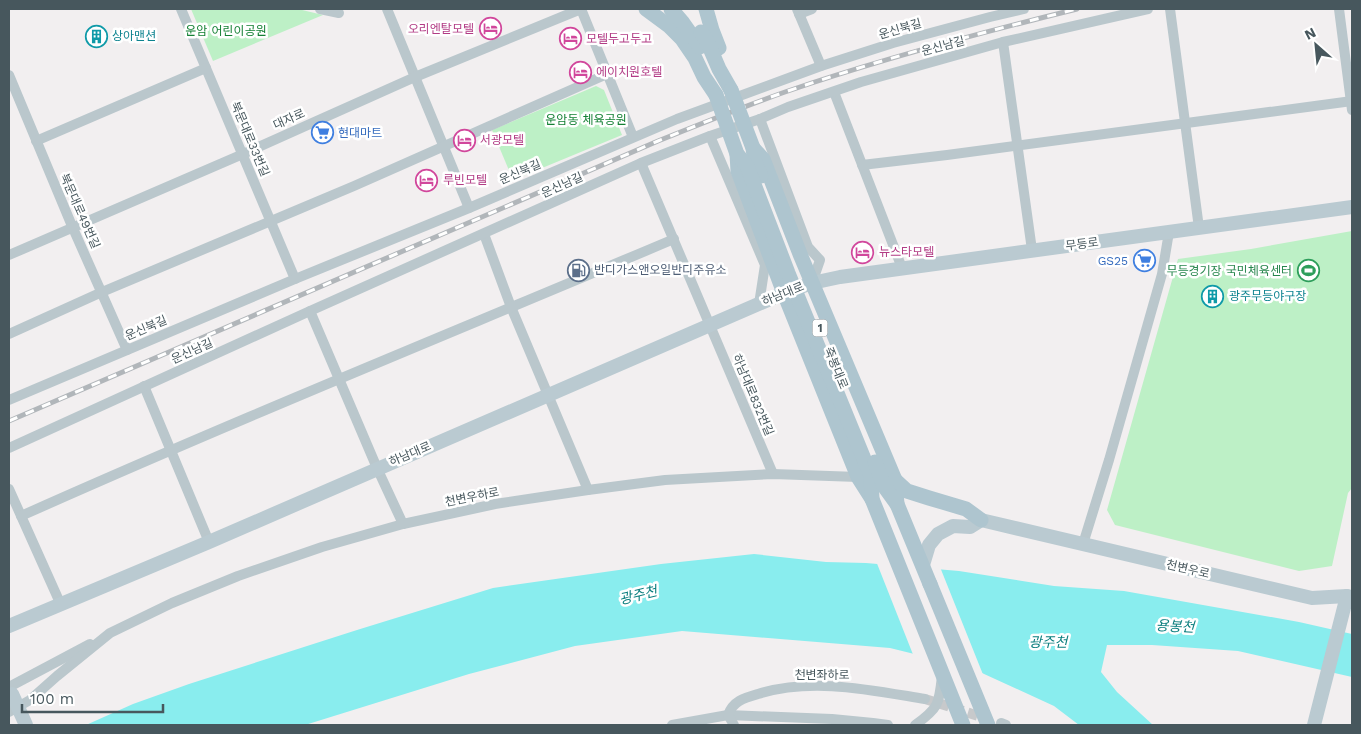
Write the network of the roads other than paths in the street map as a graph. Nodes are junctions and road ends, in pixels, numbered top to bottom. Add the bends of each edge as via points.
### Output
1 (181, 9) edge
2 (320, 9) edge
3 (387, 9) edge
4 (581, 9) edge
5 (646, 9) edge
6 (671, 9) edge
7 (683, 9) edge
8 (706, 9) edge
9 (812, 9) edge
10 (1024, 9) edge
11 (1148, 9) edge
12 (1170, 9) edge
13 (1340, 9) edge
14 (798, 11) edge
15 (339, 13) dead end
16 (988, 13) edge
17 (1003, 42) junction
18 (820, 66) junction
19 (206, 68) junction
20 (607, 74) junction
21 (9, 75) edge
22 (415, 77) junction
23 (732, 90) junction
24 (834, 92) junction
25 (716, 95) junction
26 (1352, 104) edge
27 (760, 119) junction
28 (1185, 123) junction
29 (710, 136) junction
30 (633, 137) junction
31 (36, 141) junction
32 (1017, 145) junction
33 (444, 146) junction
34 (753, 148) junction
35 (242, 154) junction
36 (737, 154) junction
37 (642, 163) junction
38 (862, 165) junction
39 (1352, 207) edge
40 (469, 208) junction
41 (271, 221) junction
42 (72, 226) junction
43 (1199, 228) junction
44 (1169, 232) junction
45 (484, 234) junction
46 (674, 239) junction
47 (1032, 250) junction
48 (9, 254) edge
49 (902, 268) junction
50 (295, 279) junction
51 (812, 283) junction
52 (102, 292) junction
53 (784, 293) junction
54 (759, 304) junction
55 (511, 307) junction
56 (310, 311) junction
57 (710, 326) junction
58 (9, 334) edge
59 (127, 350) junction
60 (340, 378) junction
61 (144, 386) junction
62 (548, 395) junction
63 (9, 400) edge
64 (9, 448) edge
65 (171, 451) junction
66 (377, 468) junction
67 (773, 474) junction
68 (858, 477) junction
69 (894, 480) junction
70 (9, 489) edge
71 (588, 490) junction
72 (872, 499) junction
73 (898, 504) junction
74 (21, 516) junction
75 (981, 520) junction
76 (403, 524) junction
77 (210, 542) junction
78 (1083, 544) junction
79 (922, 565) junction
80 (1350, 597) edge
81 (60, 605) junction
82 (9, 626) edge
83 (110, 633) junction
84 (942, 675) junction
85 (10, 689) edge
86 (925, 699) tunnel mouth
87 (9, 708) edge
88 (9, 712) edge
89 (728, 715) junction
90 (16, 725) edge
91 (26, 725) edge
92 (672, 725) edge
93 (734, 725) edge
94 (888, 725) edge
95 (915, 725) edge
96 (963, 725) edge
97 (998, 725) edge
98 (1314, 725) edge

1 - 19 street, 북문대로33번길
2 - 15 street
3 - 22 street
4 - 20 street
4 - 22 street, 대자로
5 - 25 main road via 682,39
6 - 25 main road, 1 via 697,42
7 - 23 main road, 1 via 707,41
8 - 23 main road via 727,66
9 - 14 street
10 - 16 street, 운신북길
11 - 17 street, 운신남길
12 - 28 street
13 - 26 street
14 - 18 street
16 - 18 street, 운신북길
17 - 24 street, 운신남길
17 - 32 street
18 - 30 street, 운신북길
19 - 31 street
19 - 35 street, 북문대로33번길
20 - 30 street
20 - 33 street
21 - 31 street, 북문대로49번길
22 - 33 street
22 - 35 street, 대자로
23 - 34 main road, 1, bridge
24 - 27 street, 운신남길
24 - 38 street
25 - 36 main road, 1, bridge
26 - 28 street
27 - 29 street, 운신남길
27 - 51 street via 808,247 820,260
28 - 32 street
28 - 43 street
29 - 37 street, 운신남길
29 - 54 street via 765,265
30 - 40 street, 운신북길
31 - 42 street, 북문대로49번길
32 - 38 street
32 - 47 street
33 - 40 street
33 - 41 street
34 - 51 main road via 763,159
34 - 73 main road, 죽봉대로 / 1, bridge via 801,282 884,486
35 - 41 street, 북문대로33번길
35 - 42 street, 대자로
36 - 53 main road via 738,170
36 - 72 main road, 죽봉대로 / 1, bridge via 747,166 871,476
37 - 45 street, 운신남길
37 - 46 street, 하남대로832번길
38 - 49 street
39 - 43 street, 무등로
40 - 50 street, 운신북길
41 - 50 street, 북문대로33번길
41 - 52 street
42 - 48 street, 대자로
42 - 52 street, 북문대로49번길
43 - 44 street, 무등로
44 - 47 street, 무등로
44 - 78 street via 1162,274
45 - 55 street
45 - 56 street, 운신남길
46 - 55 street
46 - 57 street, 하남대로832번길
47 - 49 street, 무등로
49 - 51 street, 무등로
50 - 59 street, 운신북길
51 - 53 street, 하남대로
51 - 69 main road
52 - 58 street
52 - 59 street, 북문대로49번길
53 - 54 street, 하남대로
53 - 68 main road
54 - 57 street, 하남대로
55 - 60 street
55 - 62 street
56 - 60 street
56 - 61 street, 운신남길
57 - 62 street, 하남대로
57 - 67 street, 하남대로832번길
59 - 63 street, 운신북길
60 - 65 street
60 - 66 street
61 - 64 street, 운신남길
61 - 65 street
62 - 66 street, 하남대로
62 - 71 street
65 - 74 street
65 - 77 street
66 - 76 street
66 - 77 street, 하남대로
67 - 68 street, 천변우하로
67 - 71 street, 천변우하로 via 665,480
68 - 72 main road
69 - 73 main road
69 - 75 main road via 907,491 966,508
70 - 74 street
71 - 76 street, 천변우하로 via 495,504
72 - 84 main road, 1, bridge
73 - 79 main road, 죽봉대로 / 1
74 - 81 street
75 - 78 street, 천변우로
75 - 79 street, 천변우로 via 970,528 953,526 938,534 929,545
76 - 83 street, 천변우하로 via 238,576 172,602
77 - 81 street, 하남대로
78 - 80 street, 천변우로 via 1312,598
79 - 97 main road, 죽봉대로 / 1, bridge
80 - 98 street, 천변우로 via 1339,626
81 - 82 street, 하남대로
83 - 85 street, 천변우하로
83 - 88 street, 천변우하로 via 30,700
84 - 95 street via 934,709
84 - 96 main road, 1, bridge
85 - 91 street, bridge
86 - 89 street, 천변좌하로 via 857,688 808,686 778,689 744,698 732,706
87 - 90 street
89 - 92 street
89 - 93 street
89 - 94 street

